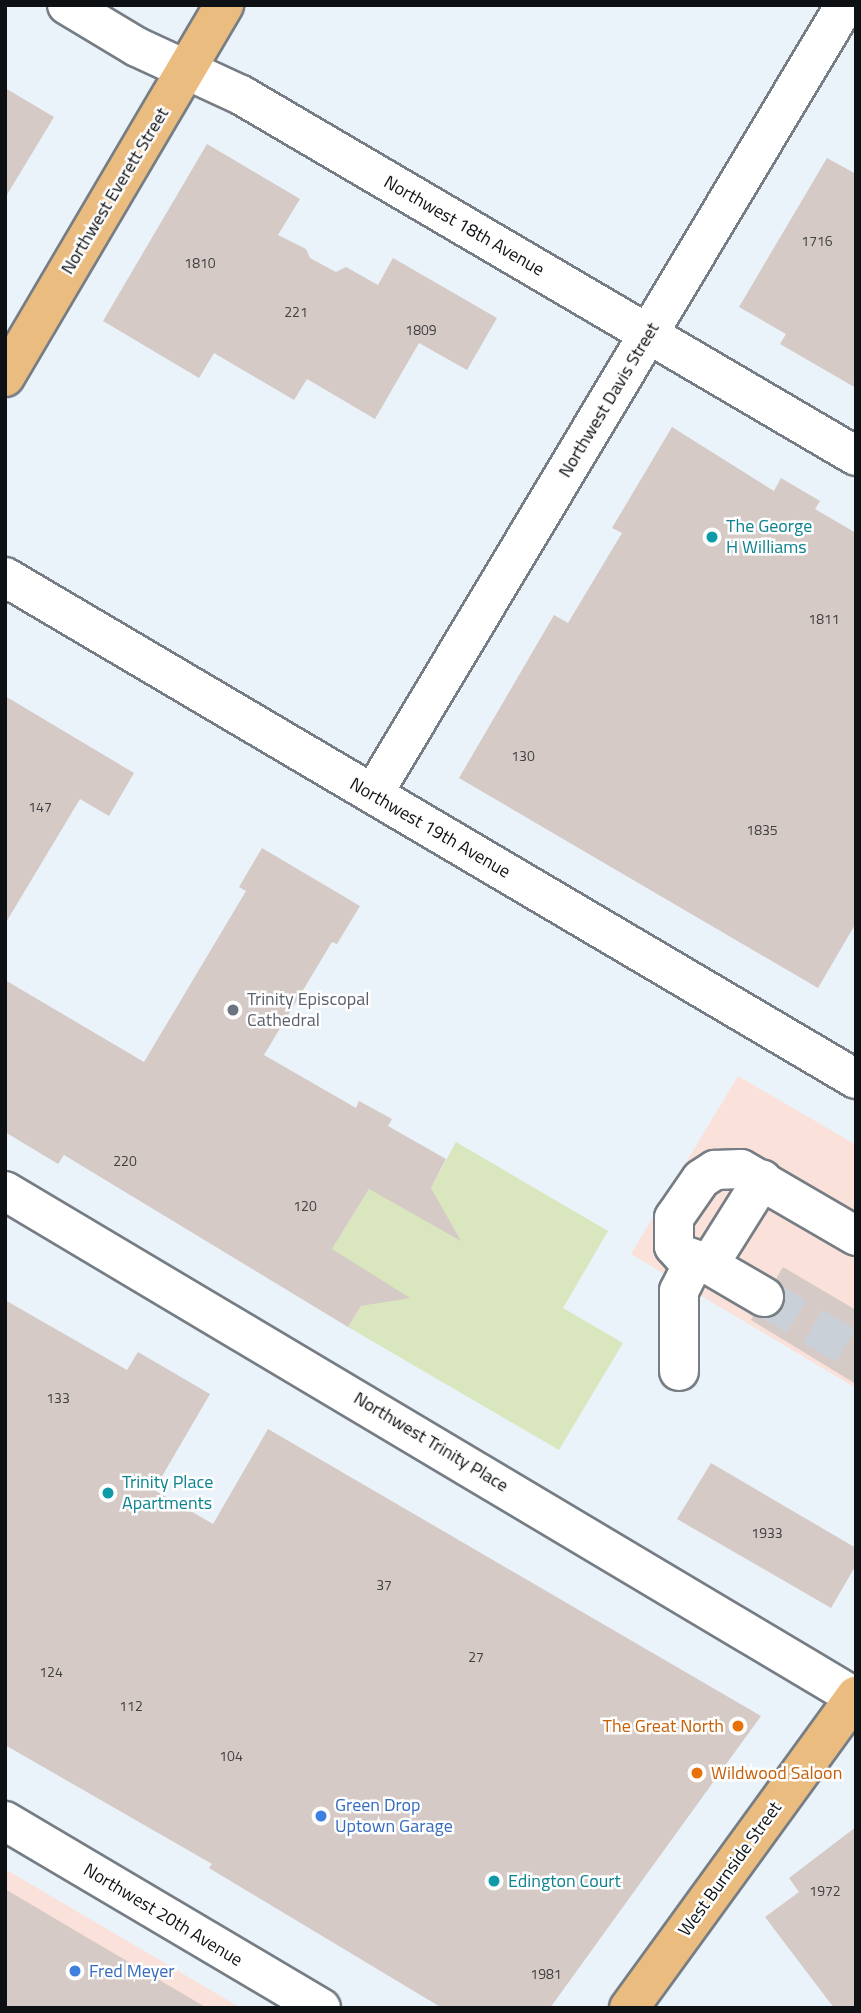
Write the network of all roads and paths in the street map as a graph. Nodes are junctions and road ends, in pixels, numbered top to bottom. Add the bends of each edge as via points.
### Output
1 (67, 5) edge
2 (224, 5) edge
3 (845, 5) edge
4 (186, 69) junction
5 (648, 335) junction
6 (5, 377) edge
7 (856, 456) edge
8 (5, 577) edge
9 (373, 794) junction
10 (852, 1067) edge
11 (762, 1180) junction
12 (7, 1197) edge
13 (856, 1236) edge
14 (699, 1262) junction
15 (764, 1297) tunnel mouth
16 (679, 1371) dead end
17 (855, 1696) edge
18 (5, 1821) edge
19 (321, 2008) edge
20 (629, 2008) edge

1 - 4 street, Northwest 18th Avenue
2 - 4 main road, Northwest Everett Street
3 - 5 street, Northwest Davis Street
4 - 5 street, Northwest 18th Avenue via 241,95
4 - 6 main road, Northwest Everett Street
5 - 7 street, Northwest 18th Avenue
5 - 9 street, Northwest Davis Street
8 - 9 street, Northwest 19th Avenue
9 - 10 street, Northwest 19th Avenue
11 - 13 street
11 - 14 street via 715,1255
11 - 14 street via 741,1168 727,1168 708,1174 689,1189 672,1232 674,1246
12 - 17 street, Northwest Trinity Place
14 - 15 street
14 - 16 street via 679,1291
17 - 20 main road, West Burnside Street
18 - 19 street, Northwest 20th Avenue

